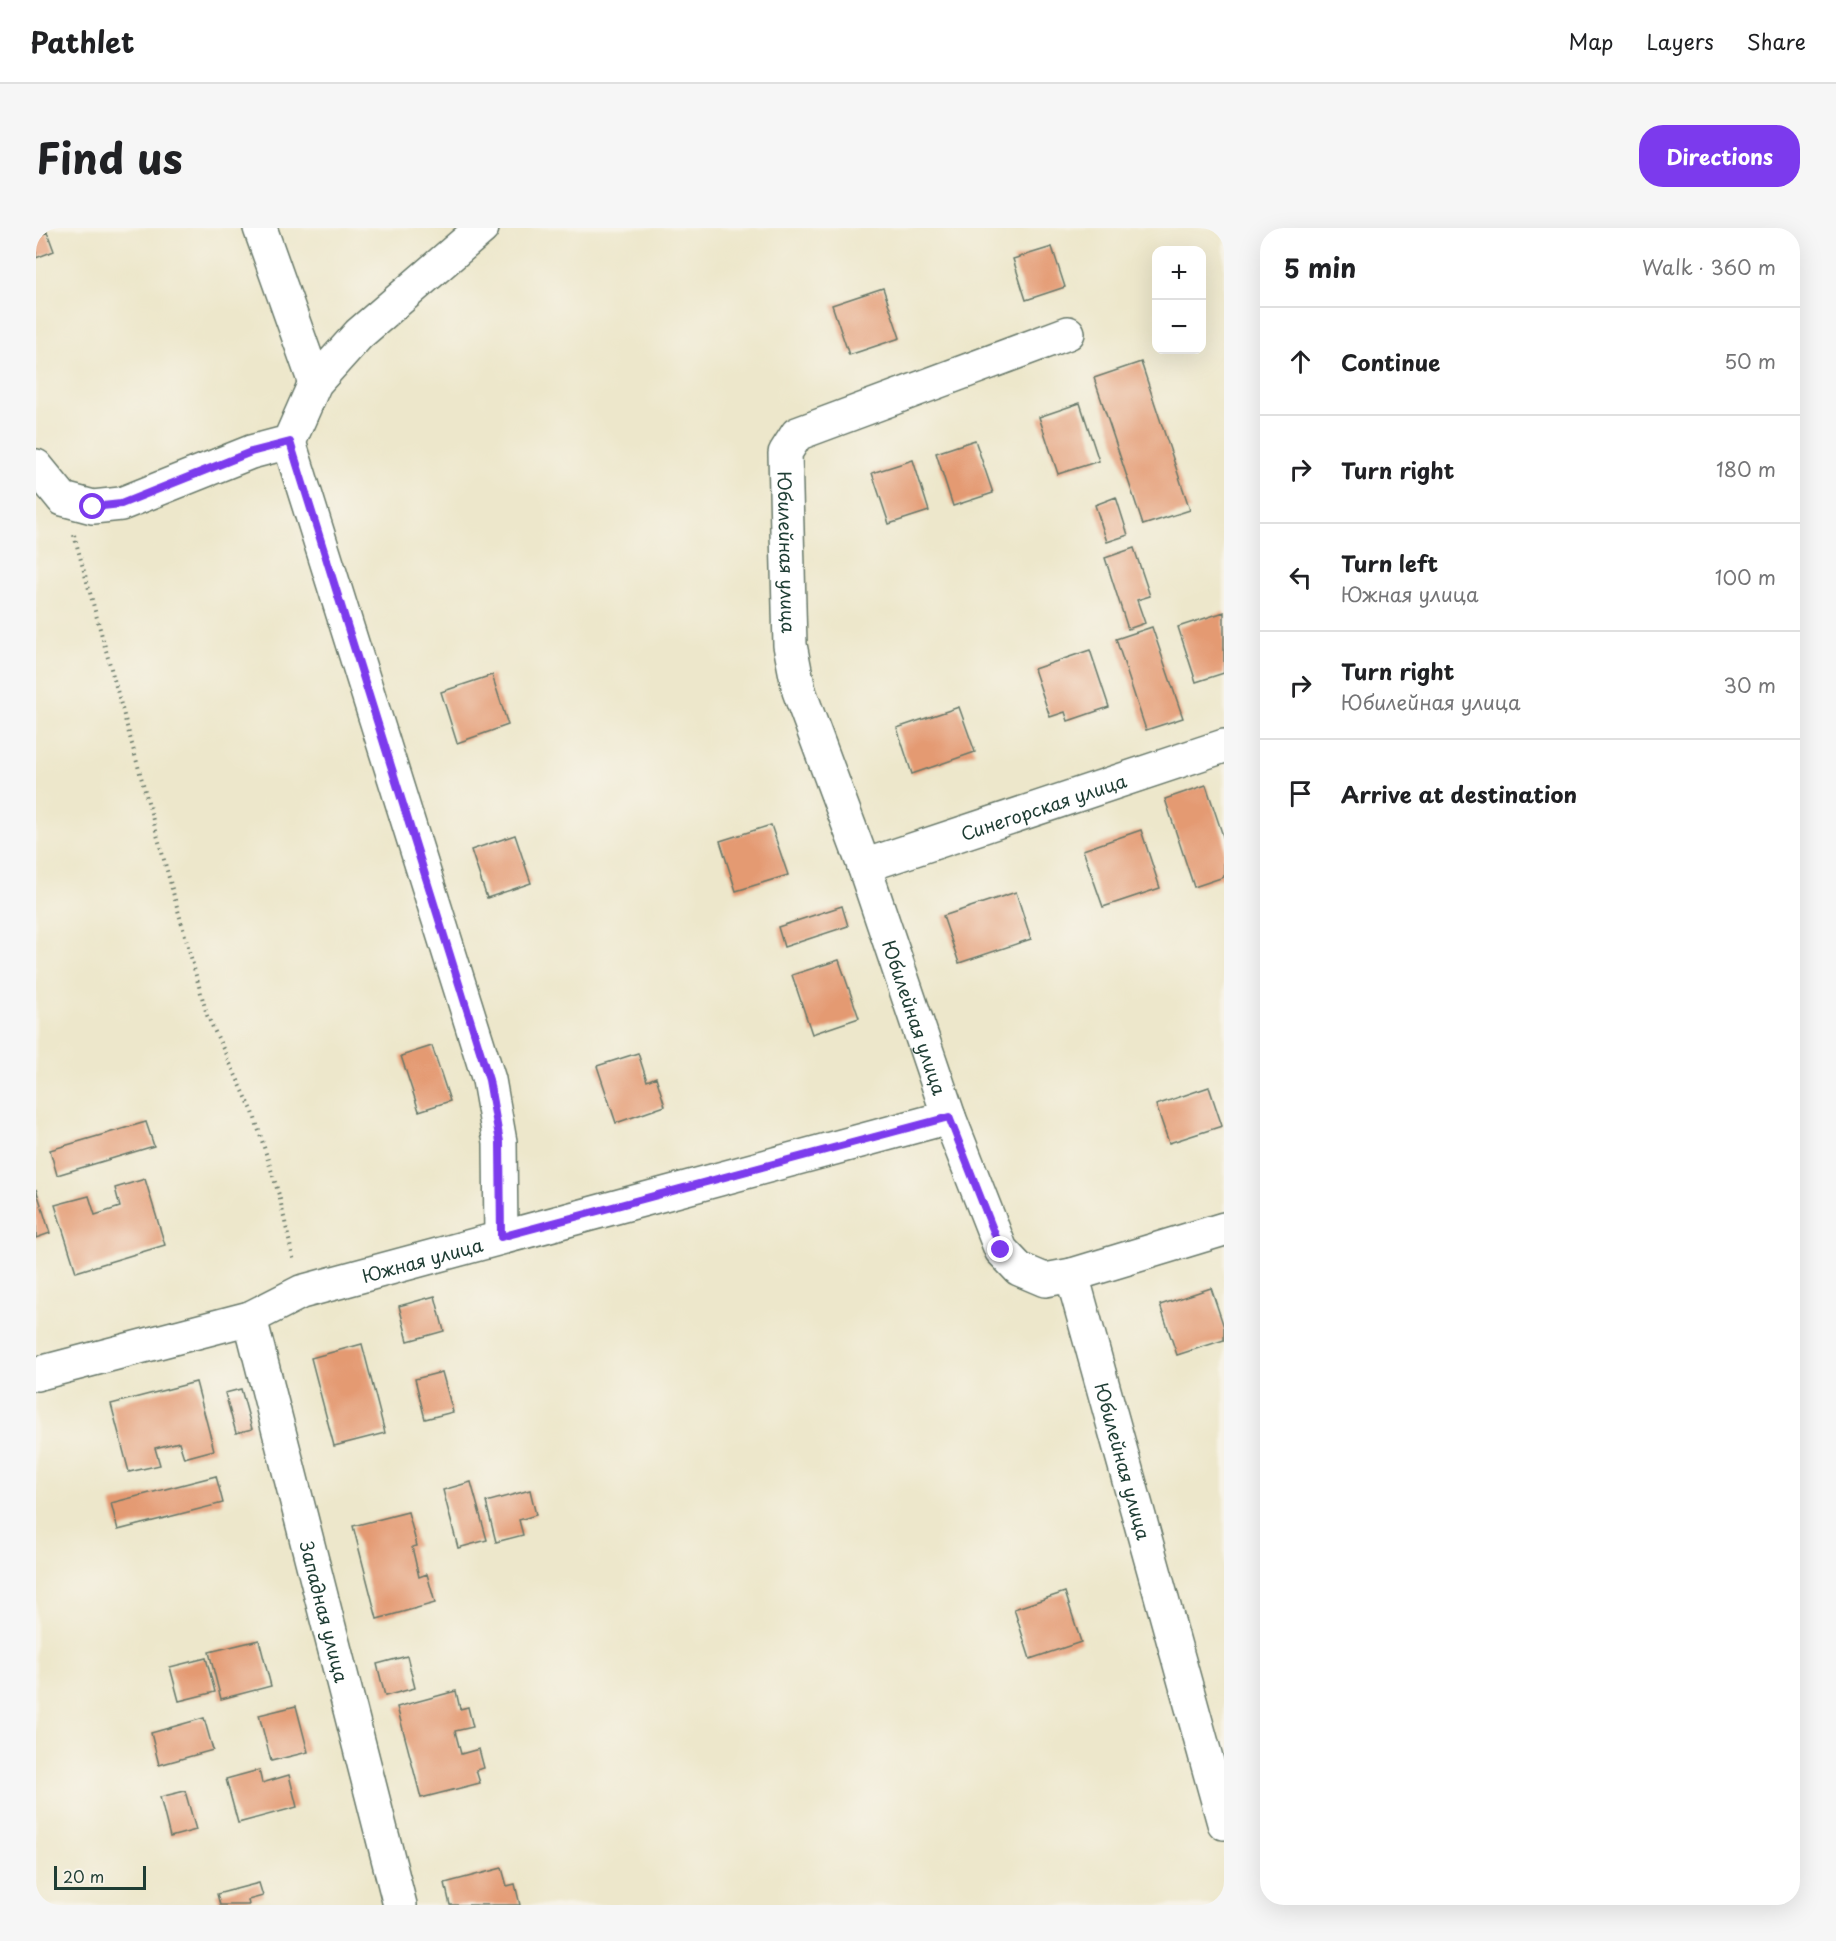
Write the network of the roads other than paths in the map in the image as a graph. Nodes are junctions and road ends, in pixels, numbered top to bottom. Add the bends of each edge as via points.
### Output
1 (260, 228) edge
2 (482, 228) edge
3 (1068, 333) dead end
4 (315, 384) junction
5 (290, 442) junction
6 (36, 466) edge
7 (1224, 746) edge
8 (864, 866) junction
9 (949, 1117) junction
10 (1224, 1229) edge
11 (501, 1237) junction
12 (1072, 1275) junction
13 (250, 1318) junction
14 (36, 1374) edge
15 (1224, 1823) edge
16 (400, 1905) edge

1 - 4 street
2 - 4 street via 359,334
3 - 8 street, Юбилейная улица via 797,434 785,453 790,645 799,692
4 - 5 street
5 - 6 street via 251,452 121,504 93,507 63,499
5 - 11 street via 489,1080 500,1142
7 - 8 street, Синегорская улица
8 - 9 street, Юбилейная улица
9 - 11 street, Южная улица
9 - 12 street, Юбилейная улица via 1001,1250 1019,1269 1045,1280
10 - 12 street
11 - 13 street, Южная улица via 301,1292
12 - 15 street, Юбилейная улица
13 - 14 street, Южная улица
13 - 16 street, Западная улица

